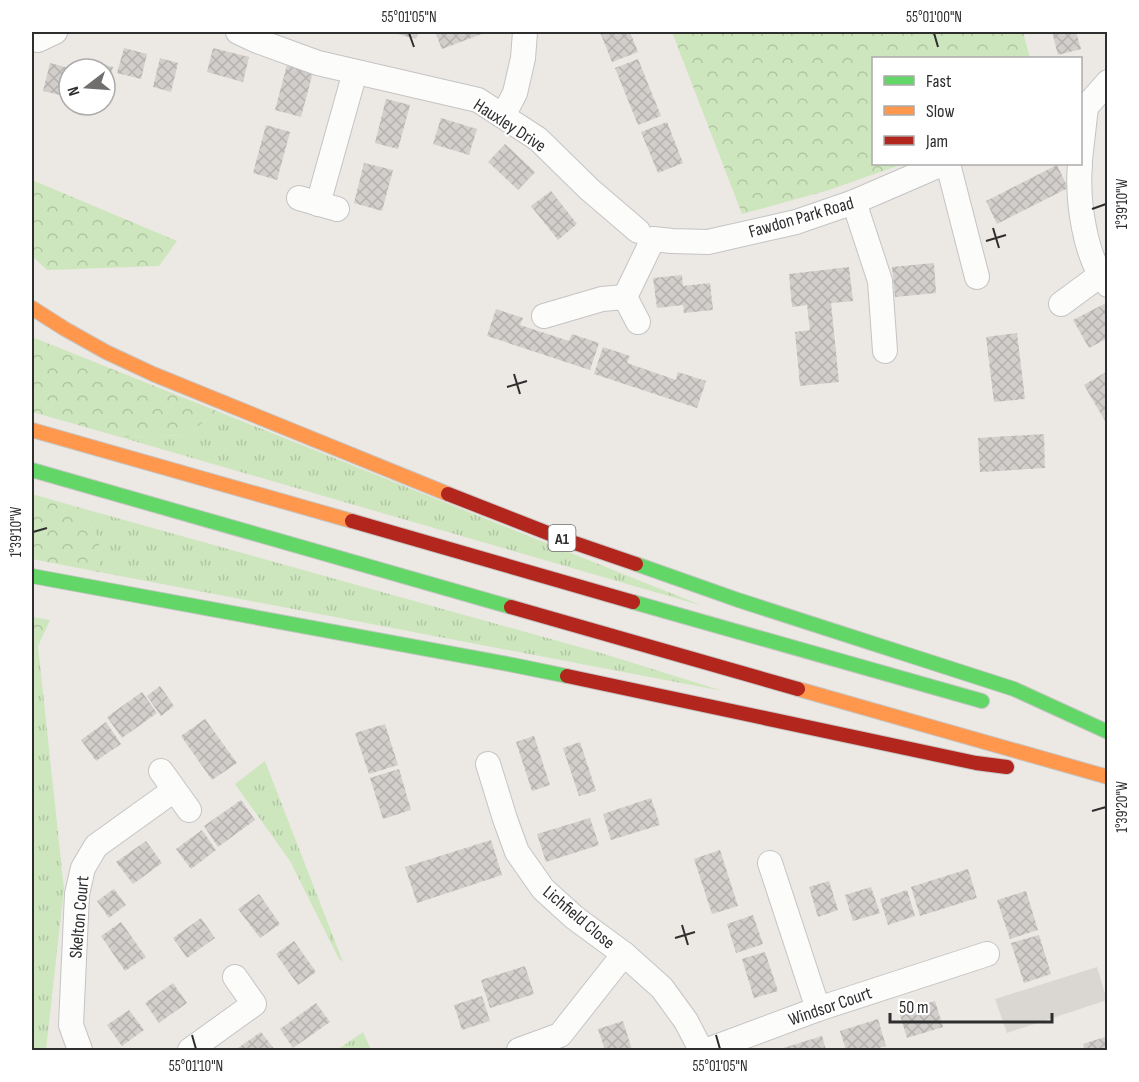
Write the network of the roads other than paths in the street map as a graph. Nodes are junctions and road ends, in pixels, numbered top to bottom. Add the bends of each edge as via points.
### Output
1 (55, 32) edge
2 (238, 32) edge
3 (525, 32) edge
4 (32, 39) edge
5 (355, 72) junction
6 (1107, 82) edge
7 (1083, 107) edge
8 (503, 116) junction
9 (1082, 125) edge
10 (940, 165) edge
11 (948, 165) edge
12 (1080, 165) edge
13 (854, 202) junction
14 (318, 204) dead end
15 (645, 235) junction
16 (977, 277) dead end
17 (1103, 280) edge
18 (625, 297) junction
19 (1061, 304) dead end
20 (32, 308) edge
21 (544, 316) dead end
22 (639, 322) dead end
23 (885, 351) dead end
24 (32, 430) edge
25 (32, 470) edge
26 (32, 576) edge
27 (993, 705) dead end
28 (1050, 721) dead end
29 (1107, 732) edge
30 (1107, 737) edge
31 (488, 764) dead end
32 (1020, 769) dead end
33 (1042, 772) dead end
34 (1107, 779) edge
35 (175, 790) dead end
36 (770, 862) dead end
37 (624, 954) junction
38 (987, 954) dead end
39 (234, 977) dead end
40 (818, 1009) junction
41 (563, 1043) edge
42 (80, 1050) edge
43 (190, 1050) edge
44 (519, 1050) edge
45 (701, 1050) edge
46 (708, 1050) edge

1 - 4 street
2 - 5 street, Hauxley Drive via 318,63
3 - 8 street via 515,93
5 - 8 street, Hauxley Drive via 478,100
5 - 14 street
6 - 7 street
7 - 9 street
8 - 15 street, Hauxley Drive via 538,139 589,189
10 - 13 street, Fawdon Park Road
11 - 16 street
12 - 17 street via 1085,235
13 - 15 street, Fawdon Park Road via 796,222 708,242
13 - 23 street via 880,281
15 - 18 street
17 - 19 street
18 - 21 street via 602,298
18 - 22 street
20 - 29 highway, A1 via 106,352 153,374 416,481 564,539 738,600 1014,689
24 - 27 highway, A1
25 - 34 highway
26 - 32 highway via 513,665
28 - 30 highway
31 - 37 street, Lichfield Close via 518,852 543,890
33 - 34 highway
35 - 42 street, Skelton Court via 96,846 83,868 77,894 71,1025
36 - 40 street
37 - 41 street
37 - 45 street, Lichfield Close via 662,988
38 - 40 street, Windsor Court
39 - 43 street via 254,1004
40 - 46 street, Windsor Court
41 - 44 street

